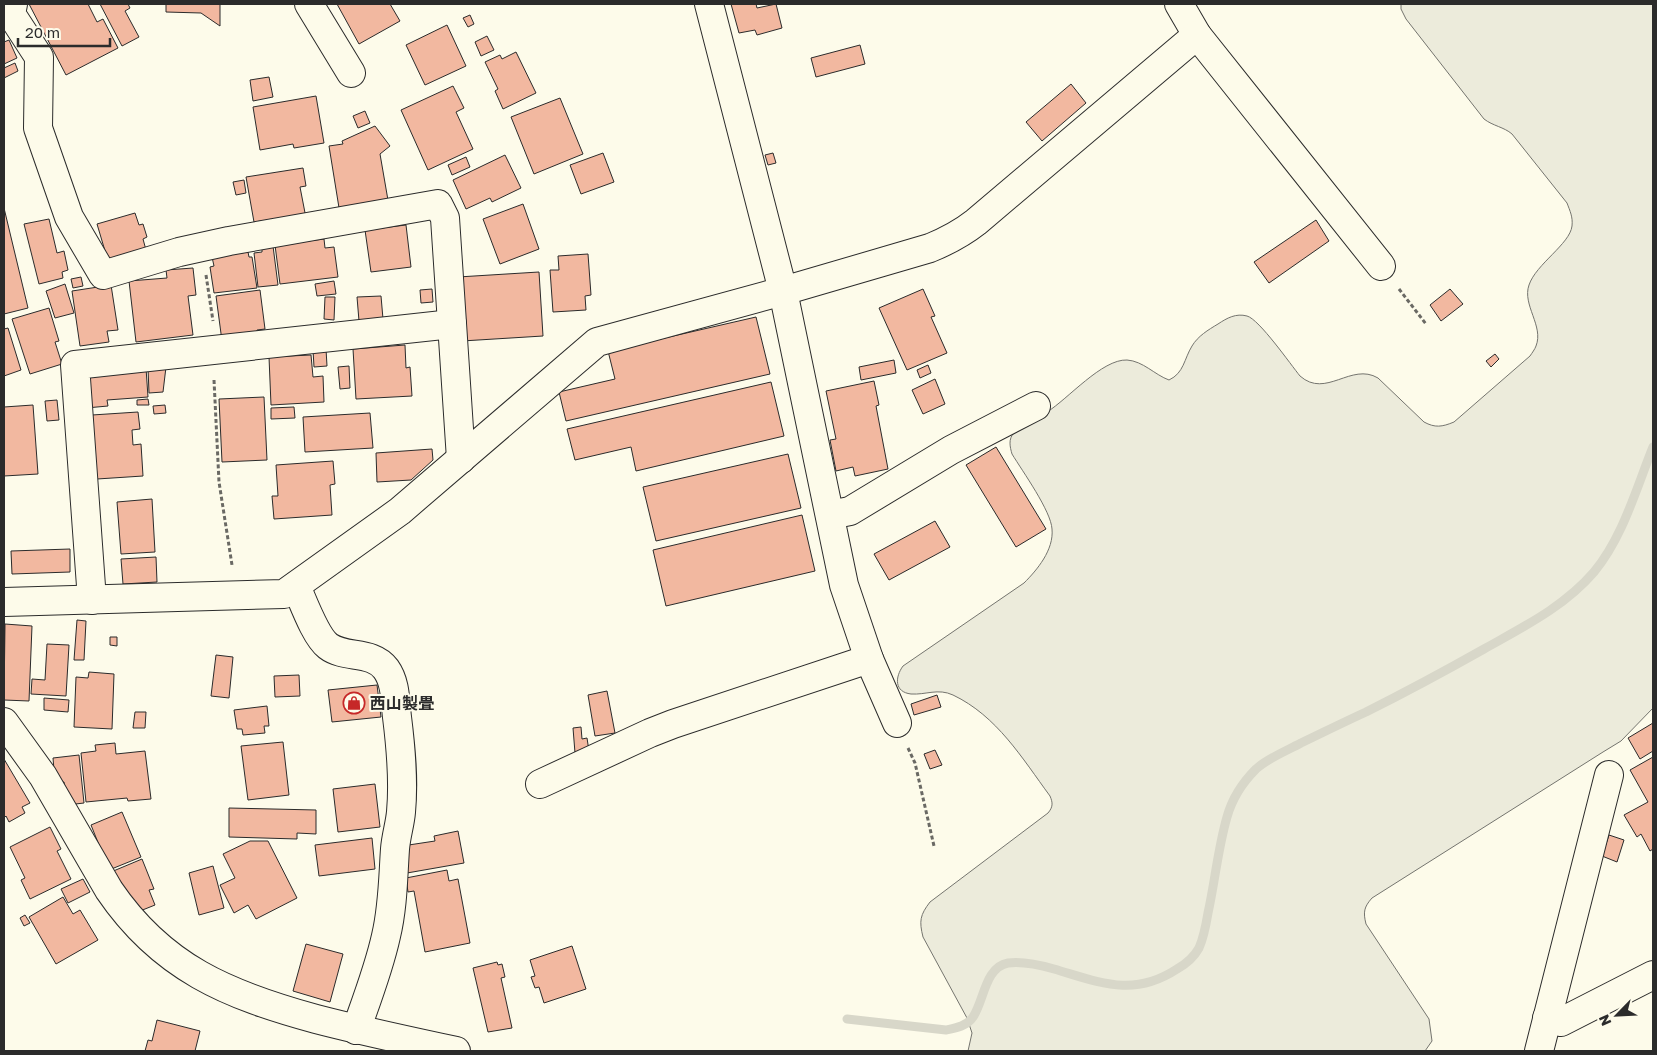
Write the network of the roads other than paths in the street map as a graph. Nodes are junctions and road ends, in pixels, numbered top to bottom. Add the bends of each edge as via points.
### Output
1 (14, 4) edge
2 (309, 4) edge
3 (708, 4) edge
4 (1179, 4) edge
5 (1197, 34) junction
6 (351, 73) dead end
7 (1381, 266) road end
8 (783, 291) junction
9 (452, 324) junction
10 (1036, 406) dead end
11 (461, 459) junction
12 (830, 515) junction
13 (296, 586) junction
14 (92, 600) junction
15 (4, 602) edge
16 (869, 659) junction
17 (4, 722) edge
18 (897, 723) road end
19 (1609, 775) dead end
20 (540, 784) dead end
21 (1653, 975) edge
22 (1547, 1018) junction
23 (356, 1030) junction
24 (456, 1051) edge
25 (1539, 1051) edge

1 - 9 street via 11,14 39,56 38,128 69,217 103,275 229,241 438,204 445,218
2 - 6 street
3 - 8 street
4 - 5 street
5 - 7 street
5 - 8 street via 962,232 930,248
8 - 11 street via 597,342
8 - 12 street
9 - 11 street
9 - 14 street via 75,365
10 - 12 street via 952,450 850,511
11 - 13 street via 400,511
12 - 16 street via 844,585
13 - 14 street via 284,594
13 - 23 street via 319,636 327,645 338,651 376,660 386,668 394,693 403,786 390,916 376,975
14 - 15 street
16 - 18 street
16 - 20 street via 673,724
17 - 23 street via 43,776 108,890 150,939 182,964 237,994
19 - 22 street
21 - 22 street via 1561,1022
22 - 25 street
23 - 24 street

